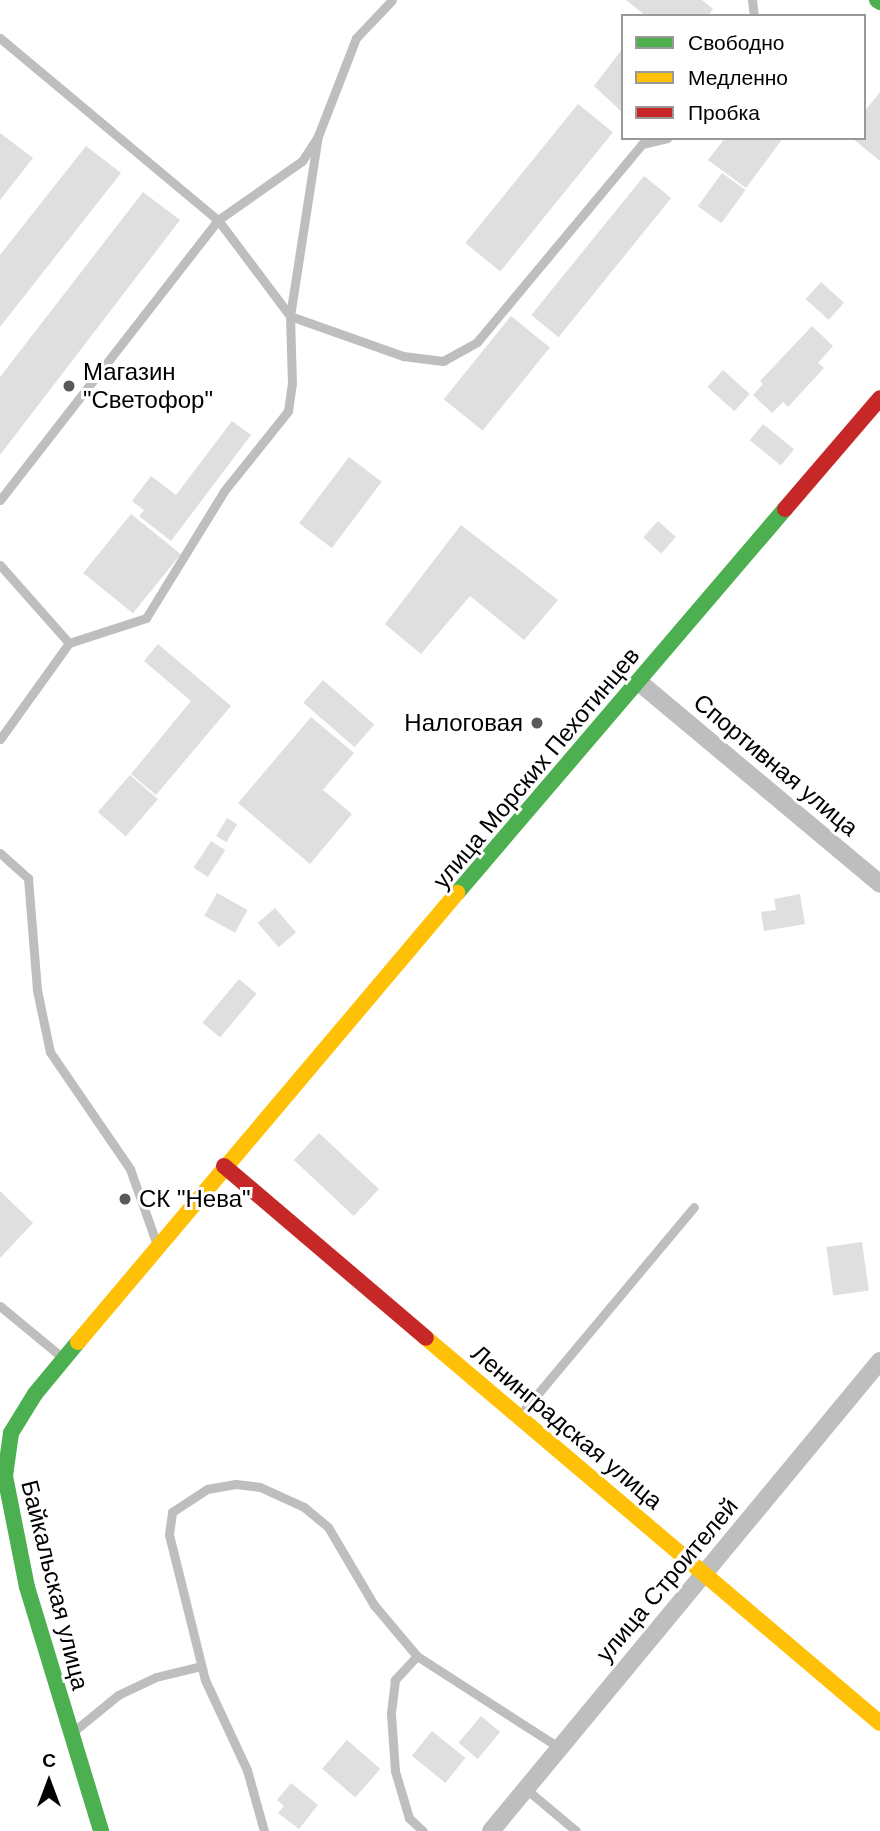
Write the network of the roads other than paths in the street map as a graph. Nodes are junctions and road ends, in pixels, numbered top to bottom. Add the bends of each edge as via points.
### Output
1 (392, 0) edge
2 (0, 38) edge
3 (317, 136) junction
4 (659, 140) edge
5 (218, 220) junction
6 (290, 316) junction
7 (880, 398) edge
8 (0, 500) edge
9 (0, 565) edge
10 (68, 642) junction
11 (640, 684) junction
12 (0, 739) edge
13 (0, 853) edge
14 (880, 884) edge
15 (224, 1166) junction
16 (694, 1207) dead end
17 (158, 1247) junction
18 (0, 1306) edge
19 (64, 1359) junction
20 (880, 1361) edge
21 (519, 1417) junction
22 (704, 1573) junction
23 (417, 1656) junction
24 (201, 1666) junction
25 (880, 1723) edge
26 (70, 1734) junction
27 (560, 1748) junction
28 (526, 1789) junction
29 (101, 1831) edge
30 (264, 1831) edge
31 (423, 1831) edge
32 (491, 1831) edge
33 (576, 1831) edge

1 - 3 lane via 356,38
2 - 5 lane
3 - 5 lane via 302,160
3 - 6 lane
4 - 6 lane via 642,144 477,342 443,361 402,356
5 - 6 lane
5 - 8 lane
6 - 10 lane via 288,411 224,491 146,618
7 - 11 street, улица Морских Пехотинцев
9 - 10 lane
10 - 12 lane
11 - 14 street, Спортивная улица
11 - 15 street, улица Морских Пехотинцев
13 - 17 lane via 28,878 37,990 50,1052 130,1169
15 - 17 street, Байкальская улица
15 - 21 street, Ленинградская улица
16 - 21 lane
17 - 19 street, Байкальская улица
18 - 19 lane
19 - 26 street, Байкальская улица via 11,1433 5,1476 27,1587
20 - 22 street, улица Строителей
21 - 22 street, Ленинградская улица
22 - 25 street, Ленинградская улица
22 - 27 street, улица Строителей
23 - 24 lane via 374,1605 328,1527 304,1507 260,1486 236,1484 206,1489 172,1513 169,1534
23 - 27 lane
23 - 31 lane via 395,1681 391,1714 395,1771 409,1818
24 - 26 lane via 156,1677 118,1695
24 - 30 lane via 247,1770
26 - 29 street, Байкальская улица
27 - 28 street, улица Строителей
28 - 32 street, улица Строителей
28 - 33 lane

